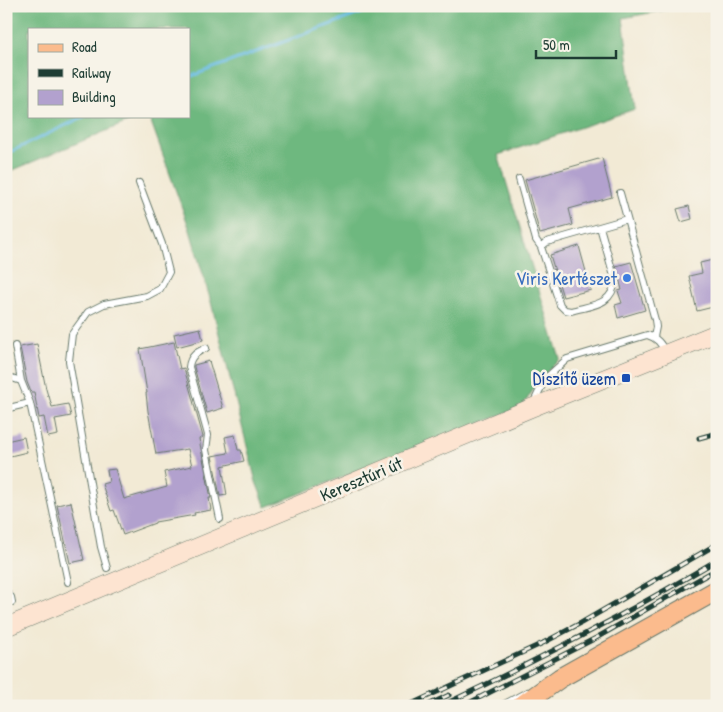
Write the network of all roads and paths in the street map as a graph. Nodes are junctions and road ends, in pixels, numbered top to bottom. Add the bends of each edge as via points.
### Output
1 (519, 179) dead end
2 (139, 183) dead end
3 (620, 193) dead end
4 (627, 219) junction
5 (600, 227) junction
6 (542, 247) junction
7 (717, 332) edge
8 (654, 338) junction
9 (15, 346) dead end
10 (206, 348) dead end
11 (666, 354) junction
12 (6, 381) edge
13 (21, 381) junction
14 (30, 403) junction
15 (6, 406) edge
16 (531, 408) junction
17 (220, 519) dead end
18 (106, 568) dead end
19 (68, 582) dead end
20 (717, 590) edge
21 (6, 592) edge
22 (12, 602) dead end
23 (6, 627) edge
24 (594, 659) junction
25 (560, 678) junction
26 (501, 706) edge
27 (521, 706) edge
28 (539, 706) edge

1 - 6 lane via 536,240
2 - 18 lane via 169,272 160,289 147,296 104,304 88,312 72,334 69,361
3 - 4 lane
4 - 5 lane
4 - 8 lane via 655,320
5 - 6 lane via 547,242
5 - 6 lane via 614,280 614,289 607,300 565,310 560,305
7 - 11 main road, Keresztúri út
8 - 11 lane via 661,343
8 - 16 lane via 647,335 567,359 545,379
9 - 13 lane
10 - 17 lane via 198,351 190,360 189,367 208,434 206,450
11 - 16 main road, Keresztúri út
12 - 13 lane via 12,378
13 - 14 lane
14 - 15 lane
14 - 19 lane
16 - 23 main road, Keresztúri út
20 - 24 main road
21 - 22 lane
24 - 25 main road
24 - 28 main road
25 - 26 lane
25 - 27 main road

